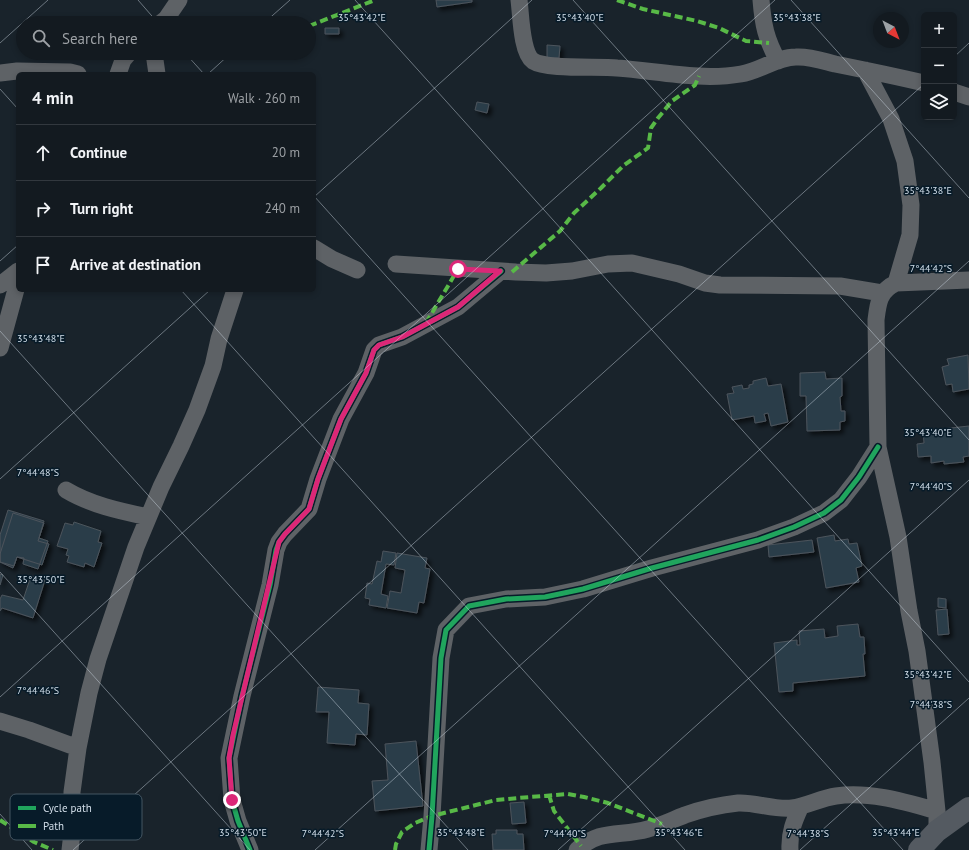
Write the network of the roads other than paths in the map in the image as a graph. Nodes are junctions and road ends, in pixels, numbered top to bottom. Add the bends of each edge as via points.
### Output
1 (179, 0) edge
2 (519, 0) edge
3 (761, 0) edge
4 (167, 16) edge
5 (123, 60) edge
6 (155, 60) edge
7 (778, 61) junction
8 (865, 70) junction
9 (70, 72) edge
10 (119, 72) edge
11 (157, 72) edge
12 (0, 74) edge
13 (921, 83) edge
14 (957, 93) edge
15 (969, 97) edge
16 (316, 249) edge
17 (396, 264) dead end
18 (357, 270) dead end
19 (500, 271) junction
20 (16, 273) edge
21 (969, 280) edge
22 (896, 283) junction
23 (0, 285) edge
24 (16, 289) edge
25 (234, 292) edge
26 (882, 293) junction
27 (0, 348) edge
28 (878, 447) junction
29 (66, 490) dead end
30 (148, 517) junction
31 (0, 721) edge
32 (78, 748) junction
33 (72, 794) edge
34 (801, 806) junction
35 (969, 808) edge
36 (937, 821) junction
37 (71, 840) edge
38 (70, 850) edge
39 (250, 850) edge
40 (429, 850) edge
41 (577, 850) edge
42 (790, 850) edge
43 (919, 850) edge

1 - 4 street
2 - 7 street via 527,52 532,60 540,65 616,67 716,76 742,74
3 - 7 street via 762,21
5 - 10 street
6 - 11 street
7 - 8 street via 796,57
8 - 13 street
8 - 22 street via 891,119 908,183 911,205 910,235
9 - 12 street via 17,71
14 - 15 street
16 - 18 street
17 - 19 street
19 - 26 street via 546,273 632,263 720,285 840,286
19 - 39 street via 458,307 402,337 379,345 374,350 366,373 341,419 309,509 279,542 229,758 232,800
20 - 23 street
21 - 22 street
22 - 26 street
24 - 27 street
25 - 30 street via 197,410
26 - 28 street via 876,320
28 - 36 street via 898,537 917,651
28 - 40 street via 841,500 794,527 758,540 582,589 545,597 506,599 469,606 446,630 441,658
29 - 30 street via 87,501
30 - 32 street via 98,659
31 - 32 street
32 - 33 street
34 - 36 street via 835,796 876,796
34 - 41 street via 782,808 740,803 711,807 646,830 595,838
34 - 42 street via 790,836
35 - 36 street
36 - 43 street
37 - 38 street

